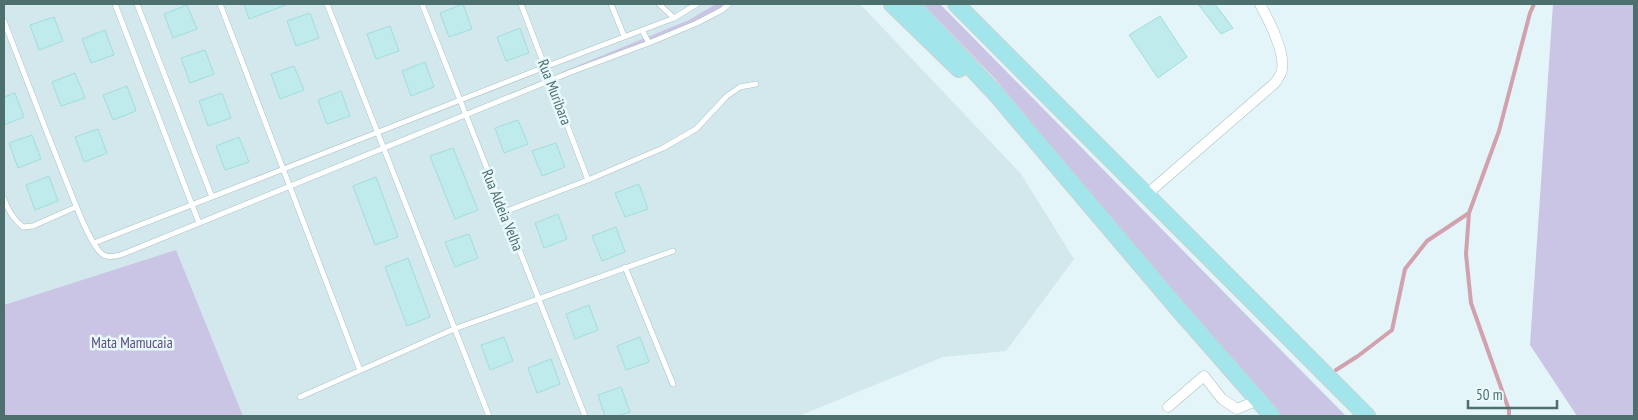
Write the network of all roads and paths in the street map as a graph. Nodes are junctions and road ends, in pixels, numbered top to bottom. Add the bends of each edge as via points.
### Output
1 (115, 4) edge
2 (137, 4) edge
3 (220, 4) edge
4 (327, 4) edge
5 (422, 4) edge
6 (521, 4) edge
7 (611, 4) edge
8 (659, 4) edge
9 (697, 4) edge
10 (729, 4) edge
11 (892, 4) edge
12 (911, 4) edge
13 (956, 4) edge
14 (1260, 4) edge
15 (674, 18) junction
16 (4, 21) edge
17 (642, 30) junction
18 (624, 36) junction
19 (649, 43) junction
20 (545, 67) junction
21 (550, 81) junction
22 (756, 84) dead end
23 (996, 94) junction
24 (460, 101) junction
25 (465, 115) junction
26 (378, 133) junction
27 (384, 148) junction
28 (283, 169) junction
29 (588, 180) junction
30 (289, 186) junction
31 (1146, 195) junction
32 (212, 197) junction
33 (4, 199) edge
34 (192, 206) junction
35 (76, 207) junction
36 (504, 212) junction
37 (198, 223) junction
38 (94, 243) junction
39 (674, 251) dead end
40 (625, 267) junction
41 (539, 298) junction
42 (454, 329) junction
43 (360, 370) junction
44 (673, 384) dead end
45 (300, 397) dead end
46 (1258, 400) junction
47 (1168, 406) dead end
48 (489, 416) edge
49 (585, 416) edge
50 (1272, 416) edge
51 (1368, 416) edge

1 - 34 lane
2 - 32 lane
3 - 28 lane
4 - 26 lane
5 - 24 lane, Rua Aldeia Velha
6 - 20 lane, Rua Muribara
7 - 18 lane
8 - 15 lane
9 - 15 lane
10 - 19 lane via 697,23
11 - 23 highway via 962,72
12 - 23 highway
13 - 31 highway
14 - 31 street via 1279,47 1283,62 1281,73 1274,83
15 - 17 lane
16 - 35 lane
17 - 18 lane
17 - 19 lane
18 - 20 lane
19 - 21 lane
20 - 21 lane, Rua Muribara
20 - 24 lane
21 - 25 lane
21 - 29 lane, Rua Muribara
22 - 29 lane via 740,87 696,129 663,148
23 - 46 highway
24 - 25 lane, Rua Aldeia Velha
24 - 26 lane
25 - 27 lane
25 - 36 lane, Rua Aldeia Velha
26 - 27 lane
26 - 28 lane
27 - 30 lane
27 - 42 lane
28 - 30 lane
28 - 32 lane
29 - 36 lane
30 - 37 lane
30 - 43 lane
31 - 51 highway
32 - 34 lane
33 - 35 lane via 15,221 23,227 33,226
34 - 37 lane
34 - 38 lane
35 - 38 lane
36 - 41 lane, Rua Aldeia Velha
37 - 38 lane via 123,254 105,256
39 - 40 lane
40 - 41 lane
40 - 44 lane
41 - 42 lane
41 - 49 lane, Rua Aldeia Velha
42 - 43 lane
42 - 48 lane
43 - 45 lane
46 - 47 street via 1237,409 1222,399 1204,376
46 - 50 highway

